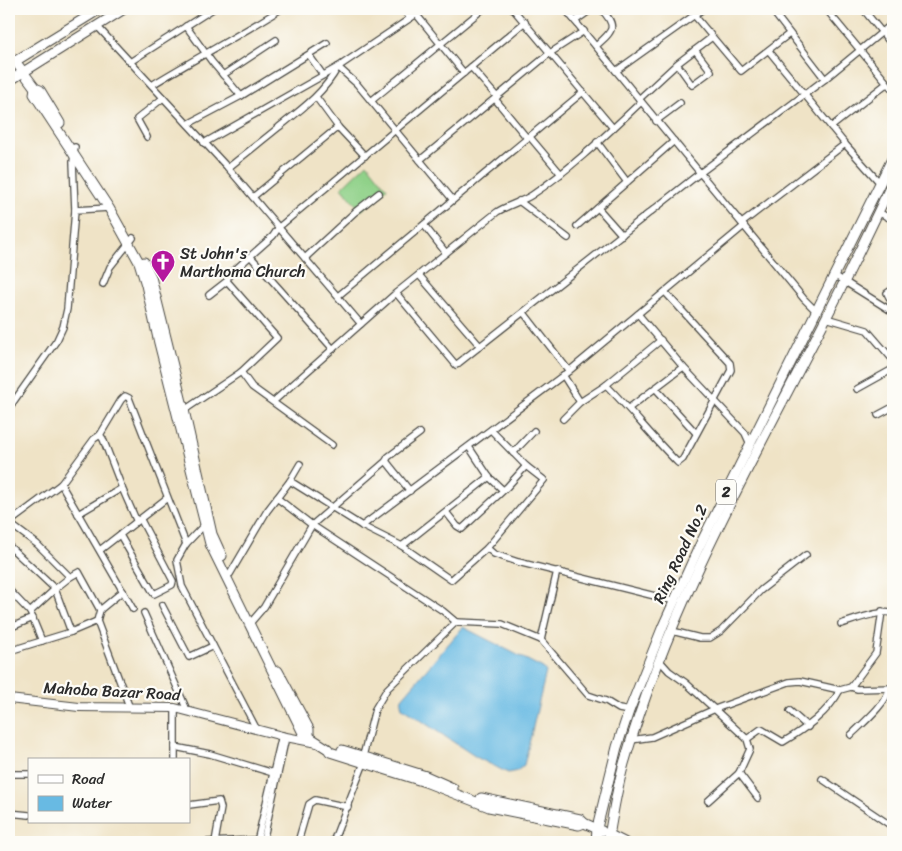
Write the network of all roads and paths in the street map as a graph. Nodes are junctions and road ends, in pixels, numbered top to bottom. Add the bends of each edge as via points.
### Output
1 (124, 9) edge
2 (213, 9) edge
3 (267, 9) edge
4 (282, 9) edge
5 (403, 9) edge
6 (424, 9) edge
7 (483, 9) edge
8 (513, 9) edge
9 (565, 9) edge
10 (592, 9) edge
11 (601, 9) edge
12 (703, 9) edge
13 (826, 9) edge
14 (863, 9) edge
15 (94, 10) edge
16 (775, 10) edge
17 (271, 16) junction
18 (413, 16) junction
19 (694, 16) junction
20 (575, 21) junction
21 (524, 22) junction
22 (893, 23) edge
23 (96, 26) junction
24 (186, 26) junction
25 (584, 31) junction
26 (882, 32) junction
27 (789, 34) junction
28 (712, 37) junction
29 (276, 40) dead end
30 (328, 43) dead end
31 (440, 44) junction
32 (596, 46) junction
33 (893, 46) edge
34 (695, 50) junction
35 (769, 51) junction
36 (862, 51) junction
37 (9, 52) edge
38 (550, 53) junction
39 (206, 54) junction
40 (309, 55) junction
41 (130, 62) junction
42 (12, 63) edge
43 (676, 64) junction
44 (338, 67) junction
45 (471, 67) junction
46 (616, 71) junction
47 (24, 72) junction
48 (464, 73) junction
49 (223, 75) junction
50 (323, 76) junction
51 (825, 79) junction
52 (9, 81) edge
53 (886, 84) junction
54 (152, 85) junction
55 (893, 90) edge
56 (583, 92) junction
57 (805, 95) junction
58 (241, 96) junction
59 (316, 97) junction
60 (163, 98) junction
61 (496, 98) junction
62 (370, 101) junction
63 (640, 101) junction
64 (680, 103) dead end
65 (656, 121) junction
66 (188, 124) junction
67 (338, 127) junction
68 (613, 128) junction
69 (832, 128) junction
70 (395, 130) junction
71 (147, 137) dead end
72 (528, 137) junction
73 (674, 141) junction
74 (204, 142) junction
75 (597, 142) junction
76 (845, 144) junction
77 (75, 151) junction
78 (365, 156) junction
79 (893, 157) edge
80 (420, 160) junction
81 (228, 168) junction
82 (700, 173) junction
83 (561, 174) junction
84 (893, 181) edge
85 (627, 182) junction
86 (880, 183) junction
87 (379, 192) dead end
88 (253, 197) junction
89 (453, 200) junction
90 (519, 201) junction
91 (110, 208) junction
92 (598, 208) junction
93 (75, 210) junction
94 (878, 212) junction
95 (893, 220) edge
96 (424, 225) junction
97 (743, 225) junction
98 (577, 226) dead end
99 (279, 227) junction
100 (622, 235) junction
101 (568, 238) dead end
102 (131, 240) junction
103 (446, 253) junction
104 (250, 257) junction
105 (305, 258) junction
106 (418, 275) junction
107 (834, 275) junction
108 (845, 280) junction
109 (227, 281) junction
110 (103, 284) dead end
111 (893, 289) edge
112 (665, 292) junction
113 (396, 293) junction
114 (209, 295) dead end
115 (338, 296) junction
116 (893, 305) edge
117 (816, 311) junction
118 (893, 312) edge
119 (524, 313) junction
120 (638, 314) junction
121 (826, 318) junction
122 (361, 324) junction
123 (661, 340) junction
124 (480, 346) junction
125 (333, 349) junction
126 (893, 360) edge
127 (683, 366) junction
128 (893, 369) edge
129 (241, 372) junction
130 (566, 373) junction
131 (606, 385) junction
132 (655, 388) junction
133 (857, 390) dead end
134 (715, 400) junction
135 (274, 401) junction
136 (580, 402) junction
137 (893, 407) edge
138 (9, 408) edge
139 (629, 408) junction
140 (181, 413) junction
141 (878, 415) dead end
142 (563, 419) dead end
143 (491, 430) junction
144 (534, 431) dead end
145 (420, 433) dead end
146 (696, 433) junction
147 (100, 435) junction
148 (750, 444) junction
149 (332, 445) dead end
150 (469, 446) junction
151 (513, 453) junction
152 (386, 461) junction
153 (300, 464) dead end
154 (526, 466) junction
155 (489, 477) junction
156 (290, 481) junction
157 (61, 484) junction
158 (122, 488) junction
159 (503, 490) junction
160 (410, 491) junction
161 (167, 498) junction
162 (277, 498) junction
163 (332, 507) junction
164 (446, 512) junction
165 (78, 514) junction
166 (139, 521) junction
167 (207, 522) junction
168 (9, 524) edge
169 (312, 525) junction
170 (362, 526) junction
171 (120, 535) junction
172 (186, 544) junction
173 (9, 546) edge
174 (402, 546) junction
175 (487, 548) junction
176 (100, 550) junction
177 (806, 555) dead end
178 (557, 571) junction
179 (228, 576) junction
180 (70, 577) junction
181 (55, 589) junction
182 (9, 590) edge
183 (123, 591) junction
184 (675, 601) junction
185 (162, 606) dead end
186 (133, 609) dead end
187 (100, 610) junction
188 (882, 611) junction
189 (144, 613) dead end
190 (893, 614) edge
191 (32, 615) junction
192 (98, 621) junction
193 (252, 621) junction
194 (456, 622) junction
195 (841, 624) dead end
196 (9, 628) edge
197 (672, 630) junction
198 (71, 632) junction
199 (541, 640) junction
200 (42, 641) junction
201 (213, 646) junction
202 (9, 652) edge
203 (660, 661) junction
204 (852, 687) junction
205 (891, 689) edge
206 (840, 690) junction
207 (9, 699) edge
208 (130, 706) junction
209 (175, 708) junction
210 (715, 709) junction
211 (187, 710) junction
212 (629, 711) junction
213 (790, 711) dead end
214 (808, 727) junction
215 (256, 728) junction
216 (309, 735) junction
217 (851, 735) dead end
218 (284, 736) junction
219 (746, 739) junction
220 (631, 740) junction
221 (317, 743) junction
222 (175, 747) junction
223 (175, 758) edge
224 (363, 759) junction
225 (739, 772) junction
226 (273, 773) junction
227 (9, 774) edge
228 (28, 774) edge
229 (822, 779) dead end
230 (758, 798) dead end
231 (708, 801) dead end
232 (190, 805) edge
233 (348, 807) junction
234 (9, 814) edge
235 (28, 815) edge
236 (893, 827) edge
237 (597, 828) junction
238 (608, 838) edge
239 (259, 841) edge
240 (207, 842) edge
241 (215, 842) edge
242 (298, 842) edge
243 (333, 842) edge
244 (596, 842) edge
245 (625, 842) edge

1 - 23 main road
2 - 24 street
3 - 17 street
4 - 17 street
5 - 18 street
6 - 18 street
7 - 31 street
8 - 21 street
9 - 20 street
10 - 20 street
11 - 32 street via 610,19 612,28
12 - 19 street
13 - 36 street
14 - 26 street
15 - 42 main road
16 - 27 street
17 - 39 street
18 - 31 street
18 - 44 street
19 - 28 street
19 - 46 street
20 - 25 street
21 - 38 street
21 - 45 street
22 - 26 street
23 - 41 street
23 - 47 main road
24 - 39 street
24 - 41 street
25 - 32 street
25 - 38 street
26 - 33 street
26 - 36 street
27 - 35 street
27 - 51 street
28 - 34 street
28 - 35 street via 741,71
29 - 49 street
30 - 40 street
31 - 48 street
31 - 62 street
32 - 46 street
34 - 43 street
34 - 43 street via 711,71 692,85
35 - 57 street
36 - 51 street
36 - 53 street
37 - 42 street
38 - 56 street
38 - 61 street
39 - 49 street
39 - 54 street
40 - 50 street
40 - 58 street
41 - 54 street
42 - 47 main road
43 - 63 street
44 - 50 street
44 - 59 street
44 - 62 street
45 - 48 street
45 - 61 street
46 - 63 street
47 - 52 main road
47 - 77 main road via 40,90
48 - 70 street
49 - 58 street
50 - 74 street
51 - 57 street
53 - 55 street
53 - 69 street
54 - 60 street
56 - 68 street
56 - 72 street
57 - 69 street
57 - 82 street
58 - 66 street
59 - 67 street
59 - 81 street
60 - 66 street
60 - 71 street via 137,119
61 - 72 street
61 - 80 street
62 - 70 street
63 - 65 street
63 - 68 street
64 - 65 street
65 - 73 street
66 - 74 street
67 - 78 street
67 - 88 street
68 - 75 street
69 - 76 street
70 - 78 street
70 - 80 street
72 - 83 street
72 - 89 street
73 - 82 street
73 - 85 street
74 - 81 street
75 - 83 street
75 - 85 street
76 - 86 street
76 - 97 street
77 - 91 main road
77 - 93 street
77 - 102 main road via 115,207
78 - 99 street
79 - 86 main road, Ring Road No.2 / 2
80 - 89 street
81 - 88 street
82 - 97 street
82 - 100 street
83 - 90 street via 530,197
84 - 94 main road, Ring Road No.2 / 2
85 - 92 street
86 - 107 main road, Ring Road No.2 / 2
87 - 105 street
88 - 99 street
89 - 96 street
90 - 101 street
90 - 103 street via 497,212
91 - 93 street
91 - 102 main road
92 - 98 street
92 - 100 street
93 - 138 street via 63,327
94 - 95 street
94 - 108 main road, Ring Road No.2 / 2
96 - 103 street
96 - 115 street
97 - 112 street
97 - 117 street
99 - 104 street
99 - 105 street
100 - 119 street
102 - 110 street via 110,267
102 - 140 main road via 151,278
103 - 106 street
104 - 109 street via 229,275
104 - 125 street
105 - 115 street
106 - 113 street
106 - 124 street
107 - 108 street
107 - 117 main road, Ring Road No.2 / 2
108 - 118 street
108 - 121 main road, Ring Road No.2 / 2
109 - 114 street
109 - 129 street via 277,338
111 - 116 street via 887,293
112 - 120 street
112 - 134 street via 730,363 731,370
113 - 122 street
113 - 124 street via 456,366
115 - 122 street
117 - 148 main road, Ring Road No.2 / 2
119 - 124 street
119 - 130 street
120 - 123 street
120 - 130 street
121 - 126 street via 867,330
121 - 197 main road, Ring Road No.2 / 2 via 708,548
122 - 125 street
123 - 127 street
123 - 131 street
125 - 135 street
127 - 132 street
127 - 134 street
128 - 133 street
129 - 135 street via 252,386
129 - 140 street
130 - 136 street
130 - 143 street
131 - 136 street
131 - 139 street
132 - 139 street
132 - 146 street
134 - 146 street
134 - 148 street via 745,433
135 - 149 street
136 - 142 street
137 - 141 street
139 - 146 street via 678,463
140 - 167 main road
143 - 150 street
143 - 151 street
144 - 151 street
145 - 152 street
147 - 157 street
147 - 158 street
147 - 161 street via 121,400 126,396 129,398
148 - 184 main road, Ring Road No.2 / 2
150 - 155 street
150 - 160 street
151 - 154 street
152 - 160 street
152 - 163 street
153 - 156 street
154 - 159 street
154 - 175 street via 544,480
155 - 159 street
155 - 164 street
156 - 162 street
156 - 163 street
157 - 165 street
157 - 168 street
158 - 165 street
158 - 166 street
159 - 164 street via 462,529
160 - 170 street
161 - 166 street
161 - 172 street
162 - 169 street
162 - 179 street
163 - 169 street
163 - 170 street
164 - 174 street
165 - 176 street
166 - 171 street
166 - 171 street via 173,580 172,585 154,594
167 - 172 street
167 - 179 main road
168 - 180 street via 37,544
169 - 193 street via 264,607
169 - 194 street
170 - 174 street
171 - 176 street
172 - 201 street via 177,560 182,586
173 - 181 street
174 - 175 street via 451,580
175 - 178 street via 502,557
176 - 183 street
177 - 197 street via 761,590 710,638
178 - 184 street
178 - 199 street
179 - 193 main road
179 - 216 main road via 303,733
180 - 181 street
180 - 187 street via 79,572
181 - 191 street
181 - 198 street
182 - 191 street
183 - 186 street
183 - 187 street
184 - 212 main road, Ring Road No.2 / 2
185 - 201 street via 189,657
187 - 192 street
188 - 190 street
188 - 195 street
188 - 204 street via 876,653
189 - 211 street
191 - 196 street
191 - 200 street
192 - 198 street
192 - 208 street
193 - 216 main road via 309,729
194 - 199 street via 502,624
194 - 224 street via 387,690 375,709
197 - 203 main road, Ring Road No.2 / 2
198 - 200 street
199 - 212 street via 588,696
200 - 202 street
201 - 215 street
203 - 210 street
203 - 220 main road, Ring Road No.2 / 2
204 - 205 street
204 - 206 street
205 - 217 street
206 - 210 street via 800,681 789,682
206 - 214 street
207 - 208 street, Mahoba Bazar Road via 79,707
208 - 209 street, Mahoba Bazar Road
209 - 211 street, Mahoba Bazar Road
209 - 222 street
210 - 219 street
210 - 220 street via 652,737
211 - 215 street, Mahoba Bazar Road
212 - 237 main road, Ring Road No.2 / 2 via 616,748
213 - 214 street
214 - 219 street via 783,742 761,729
215 - 218 street, Mahoba Bazar Road
216 - 221 main road
218 - 221 street, Mahoba Bazar Road
218 - 226 street
218 - 239 street
219 - 225 street via 750,749
220 - 238 main road, Ring Road No.2 / 2
221 - 224 main road, Mahoba Bazar Road
222 - 223 street
222 - 226 street
224 - 233 street
224 - 237 main road, Mahoba Bazar Road via 426,776 459,793 580,818
225 - 230 street
225 - 231 street
226 - 239 street
227 - 228 street
229 - 236 street
232 - 241 street via 218,801 221,808
233 - 242 street via 311,801
233 - 243 street
234 - 235 street
237 - 238 main road, Mahoba Bazar Road
237 - 244 main road, Ring Road No.2 / 2
238 - 245 street
239 - 241 street
240 - 241 street

